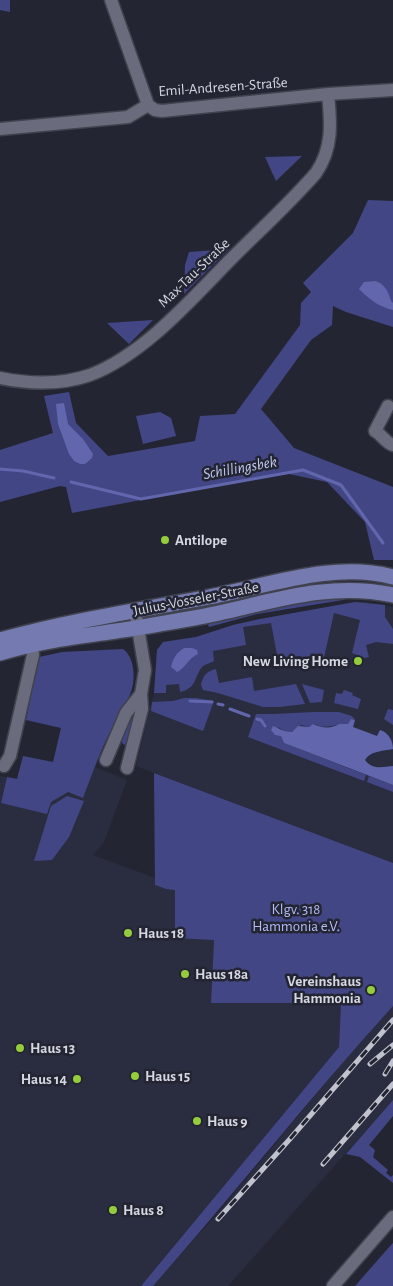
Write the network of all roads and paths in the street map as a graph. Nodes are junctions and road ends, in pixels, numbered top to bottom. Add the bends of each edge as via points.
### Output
1 (111, 0) edge
2 (393, 90) edge
3 (328, 94) junction
4 (148, 105) junction
5 (0, 129) edge
6 (0, 378) edge
7 (388, 406) dead end
8 (393, 445) edge
9 (393, 577) edge
10 (393, 594) edge
11 (134, 610) junction
12 (138, 628) junction
13 (0, 640) edge
14 (32, 645) junction
15 (0, 653) edge
16 (141, 694) junction
17 (4, 766) dead end
18 (393, 1217) edge
19 (333, 1286) edge

1 - 4 street
2 - 3 street, Emil-Andresen-Straße
3 - 4 street, Emil-Andresen-Straße via 162,111
3 - 6 street, Max-Tau-Straße via 330,140 316,173 142,344 104,369 78,378 38,383
4 - 5 street, Emil-Andresen-Straße via 128,117
7 - 8 street via 375,431
9 - 11 main road, Julius-Vosseler-Straße via 330,573
10 - 12 main road, Julius-Vosseler-Straße via 355,590 303,593
11 - 12 street
11 - 13 main road, Julius-Vosseler-Straße
12 - 14 main road, Julius-Vosseler-Straße
12 - 16 street via 145,670
14 - 15 main road, Julius-Vosseler-Straße
14 - 17 street via 33,655 16,736
16 - 16 street via 142,709 129,761 108,754 126,713
18 - 19 street

